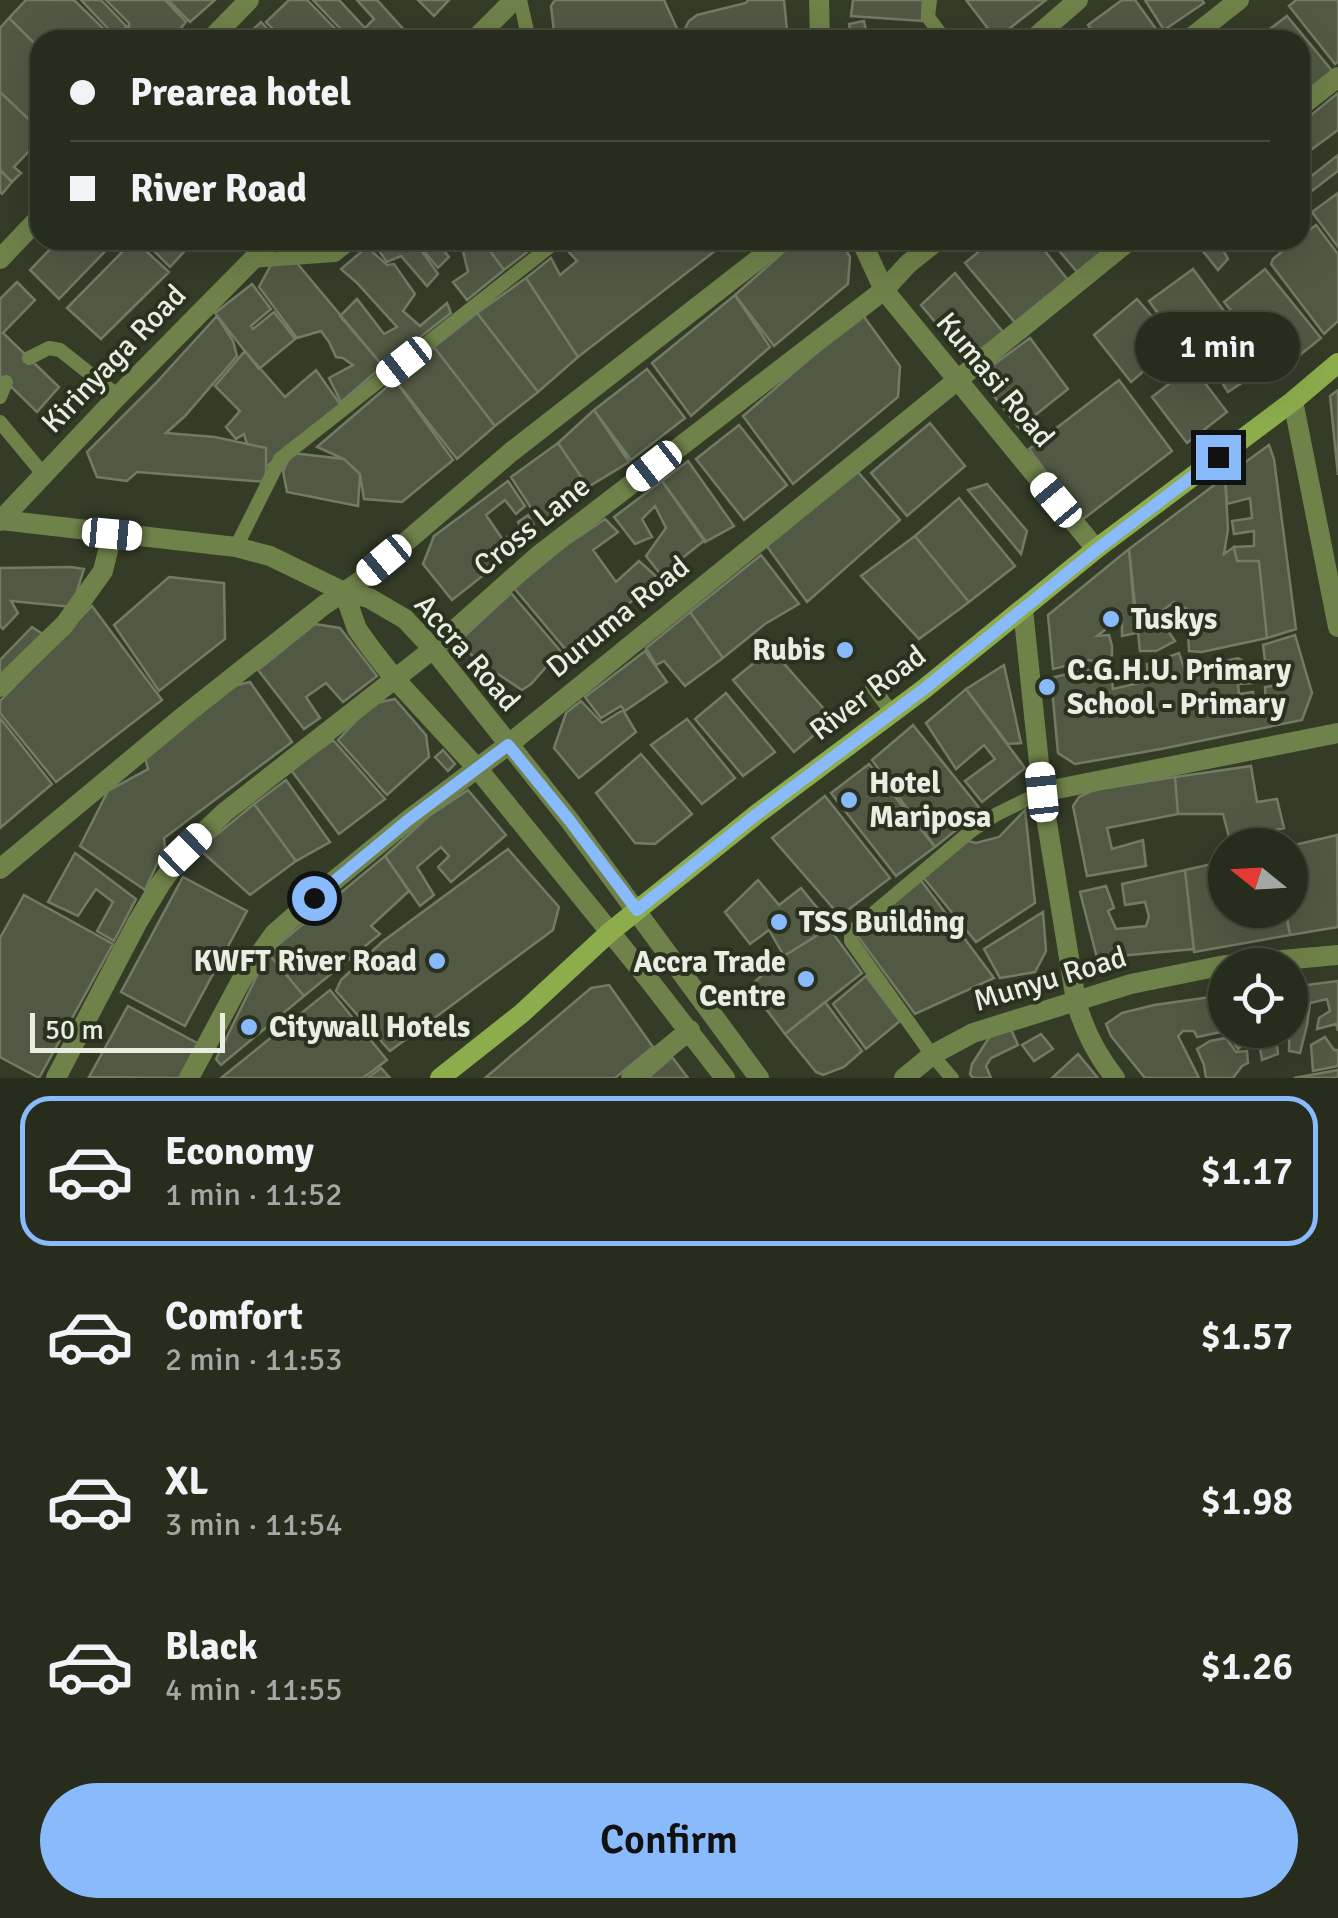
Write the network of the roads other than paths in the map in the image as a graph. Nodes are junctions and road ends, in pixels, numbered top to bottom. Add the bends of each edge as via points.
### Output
1 (249, 0) edge
2 (517, 0) edge
3 (819, 0) edge
4 (930, 0) edge
5 (1239, 0) edge
6 (1068, 4) edge
7 (220, 30) edge
8 (485, 30) edge
9 (525, 30) edge
10 (820, 30) edge
11 (938, 30) edge
12 (1042, 30) edge
13 (1201, 30) edge
14 (1338, 77) edge
15 (1310, 99) edge
16 (30, 227) edge
17 (262, 250) edge
18 (341, 250) edge
19 (545, 250) edge
20 (770, 250) edge
21 (866, 250) edge
22 (926, 250) edge
23 (1118, 250) edge
24 (0, 258) edge
25 (252, 261) junction
26 (884, 290) junction
27 (29, 358) dead end
28 (1338, 362) edge
29 (958, 381) junction
30 (6, 382) dead end
31 (118, 396) junction
32 (0, 397) edge
33 (1293, 401) junction
34 (0, 422) edge
35 (44, 475) junction
36 (0, 521) edge
37 (112, 534) junction
38 (236, 546) junction
39 (1096, 550) junction
40 (1332, 561) edge
41 (344, 592) junction
42 (1022, 609) junction
43 (1338, 627) edge
44 (433, 649) junction
45 (394, 678) junction
46 (872, 686) dead end
47 (0, 687) edge
48 (892, 714) junction
49 (1338, 732) edge
50 (508, 745) junction
51 (477, 768) junction
52 (1042, 792) junction
53 (0, 869) edge
54 (637, 910) junction
55 (610, 932) junction
56 (1338, 955) edge
57 (1308, 958) edge
58 (1208, 969) edge
59 (1076, 1001) junction
60 (690, 1030) junction
61 (932, 1055) junction
62 (56, 1078) edge
63 (189, 1078) edge
64 (440, 1078) edge
65 (631, 1078) edge
66 (725, 1078) edge
67 (759, 1078) edge
68 (904, 1078) edge
69 (952, 1078) edge
70 (1115, 1078) edge

1 - 7 street
2 - 8 street
2 - 9 lane
3 - 10 street
4 - 11 lane via 928,17
5 - 13 street
6 - 12 street
14 - 15 street
16 - 24 street
17 - 25 street, Kirinyaga Road
18 - 25 lane
19 - 38 lane via 280,459
20 - 41 street
21 - 26 street, Kumasi Road
22 - 26 street, Cross Lane
23 - 29 street, Duruma Road
25 - 31 street, Kirinyaga Road
26 - 29 street, Kumasi Road
26 - 44 street, Cross Lane via 539,555
27 - 31 lane via 60,350
28 - 33 main road, River Road
29 - 39 street, Kumasi Road
29 - 50 street, Duruma Road
30 - 32 lane
31 - 35 street, Kirinyaga Road
33 - 39 main road, River Road
33 - 40 street
34 - 35 lane
35 - 36 street, Kirinyaga Road
36 - 37 street, Accra Road
37 - 38 street, Accra Road
37 - 47 street via 103,571 65,624
38 - 41 street, Accra Road
39 - 42 main road, River Road
40 - 43 street
41 - 44 street, Accra Road via 386,606
41 - 45 street via 357,629
41 - 53 street
42 - 48 main road, River Road
42 - 52 street
44 - 45 street, Cross Lane
44 - 50 street, Accra Road
45 - 51 street
45 - 62 street, Cross Lane via 185,850
46 - 48 lane
48 - 54 main road, River Road
49 - 52 street
50 - 51 street, Duruma Road
50 - 54 street, Accra Road
51 - 55 street
51 - 63 street, Duruma Road via 274,934
52 - 59 street
52 - 61 lane via 971,831 850,932
54 - 55 main road, River Road
54 - 67 street, Accra Road
55 - 60 street
55 - 64 main road, River Road
56 - 57 street, Munyu Road
58 - 59 street, Munyu Road
59 - 61 street, Munyu Road via 973,1034
59 - 70 street via 1095,1052
60 - 65 street
60 - 66 street
61 - 68 street, Munyu Road
61 - 69 lane

